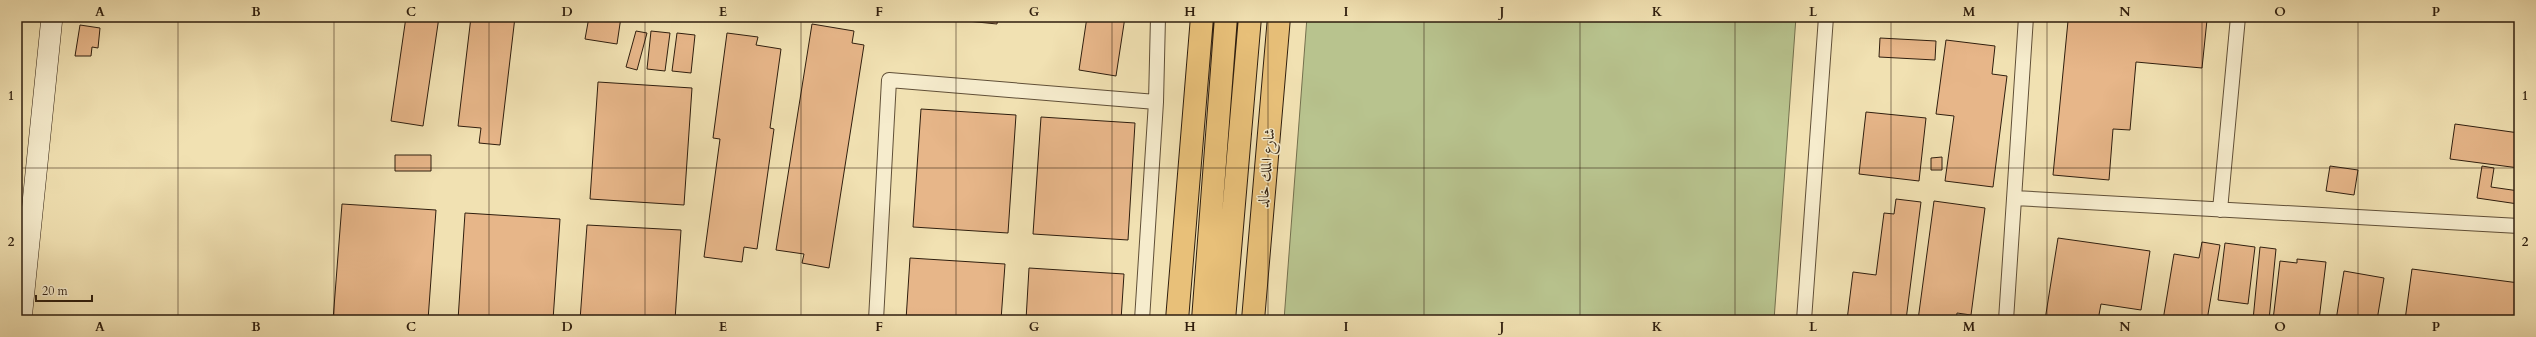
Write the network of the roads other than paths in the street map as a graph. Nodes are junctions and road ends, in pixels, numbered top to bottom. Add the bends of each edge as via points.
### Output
1 (52, 17) edge
2 (1158, 17) edge
3 (1202, 17) edge
4 (1226, 17) edge
5 (1250, 17) edge
6 (1279, 17) edge
7 (1826, 17) edge
8 (2026, 17) edge
9 (2238, 17) edge
10 (1156, 102) junction
11 (1228, 133) junction
12 (2014, 198) junction
13 (2220, 210) junction
14 (2519, 226) edge
15 (21, 320) edge
16 (876, 320) edge
17 (1142, 320) edge
18 (1177, 320) edge
19 (1203, 320) edge
20 (1224, 320) edge
21 (1253, 320) edge
22 (1804, 320) edge
23 (2006, 320) edge

1 - 15 street
2 - 10 street
3 - 18 main road
4 - 11 main road
5 - 11 main road
6 - 21 main road, شارع الملك خالد
7 - 22 street
8 - 12 street
9 - 13 street
10 - 16 street via 889,80
10 - 17 street
11 - 19 main road
11 - 20 main road
12 - 13 street
12 - 23 street
13 - 14 street

